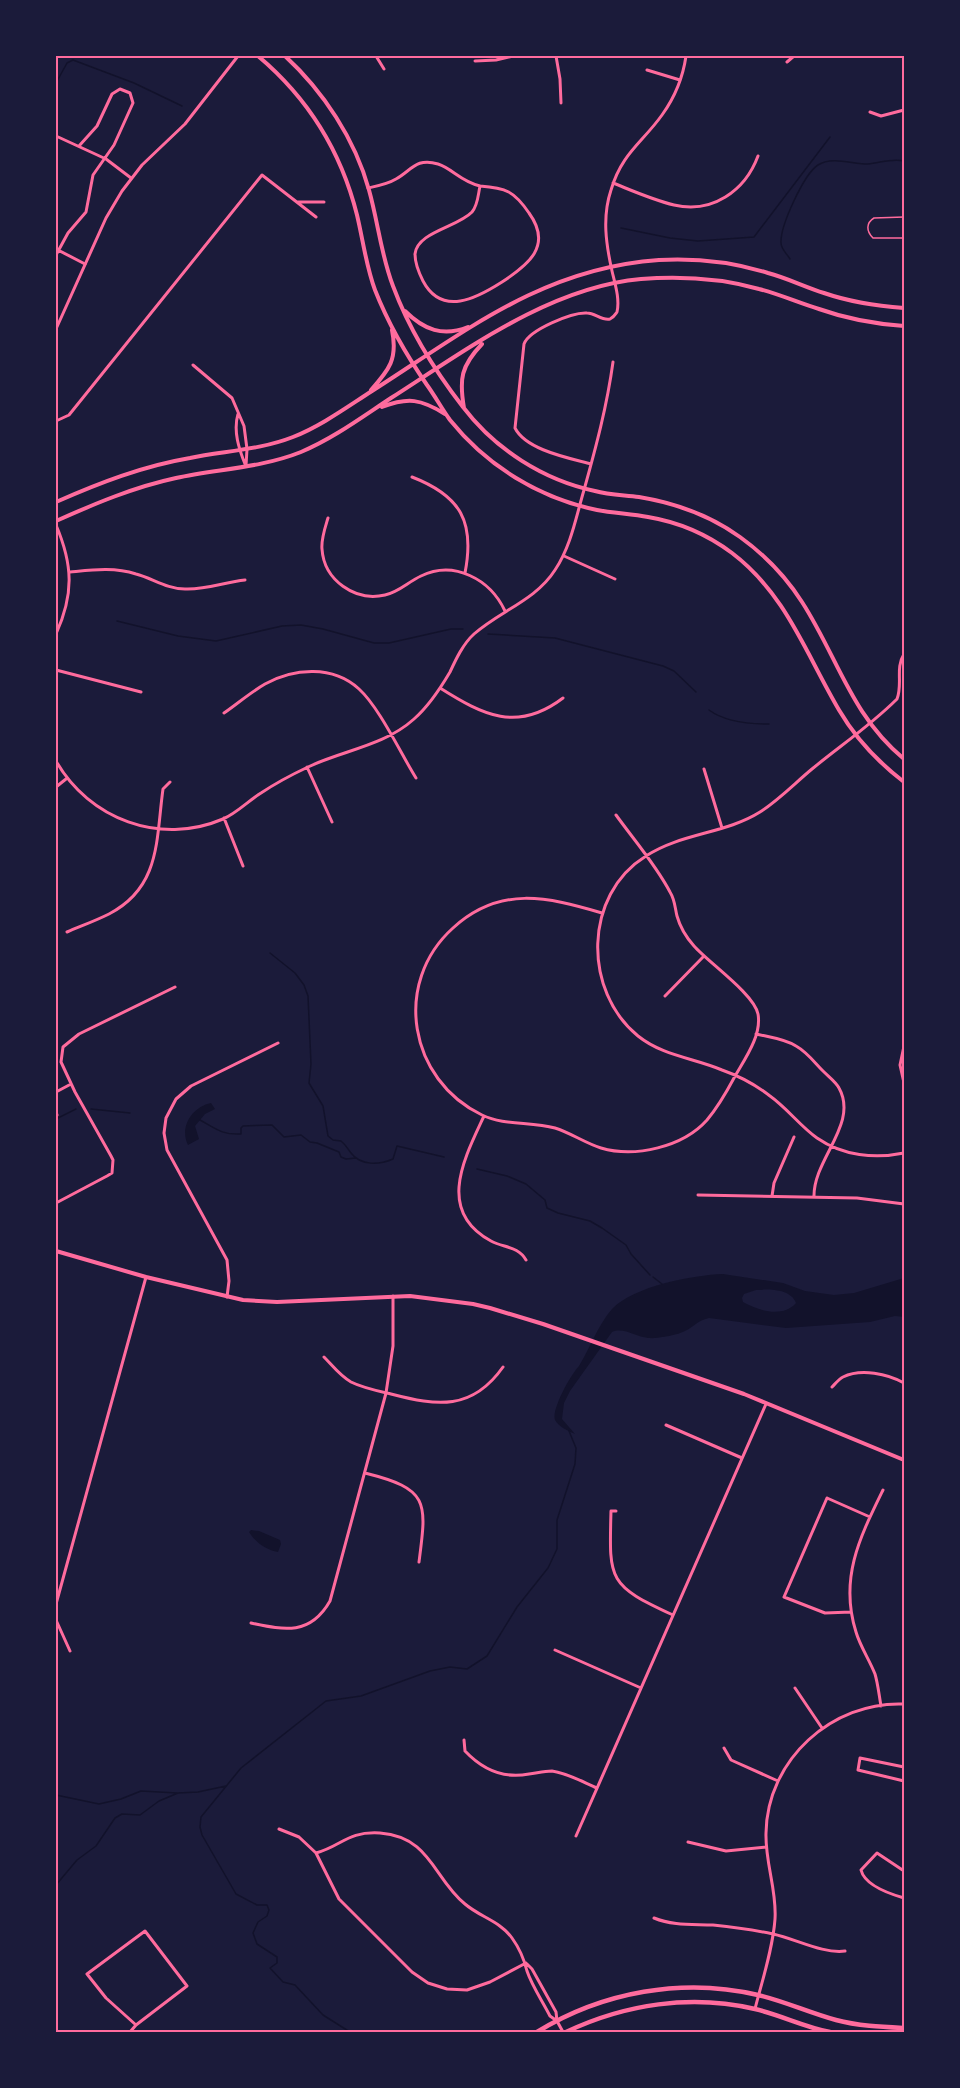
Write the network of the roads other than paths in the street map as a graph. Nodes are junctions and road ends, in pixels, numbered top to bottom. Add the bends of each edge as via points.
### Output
1 (238, 56) edge
2 (258, 56) edge
3 (285, 56) edge
4 (376, 56) edge
5 (513, 56) edge
6 (556, 56) edge
7 (686, 56) edge
8 (794, 56) edge
9 (475, 61) dead end
10 (788, 62) dead end
11 (384, 69) dead end
12 (647, 70) dead end
13 (680, 80) junction
14 (561, 103) dead end
15 (904, 110) edge
16 (870, 112) dead end
17 (56, 136) edge
18 (79, 146) junction
19 (758, 156) dead end
20 (106, 159) junction
21 (131, 178) junction
22 (613, 183) junction
23 (480, 186) junction
24 (368, 188) junction
25 (297, 202) junction
26 (324, 202) dead end
27 (316, 217) dead end
28 (904, 217) edge
29 (904, 238) edge
30 (56, 252) edge
31 (85, 264) junction
32 (610, 265) junction
33 (614, 284) junction
34 (402, 308) junction
35 (904, 308) edge
36 (388, 318) junction
37 (477, 323) junction
38 (904, 326) edge
39 (56, 329) edge
40 (487, 338) junction
41 (428, 355) junction
42 (613, 362) dead end
43 (414, 364) junction
44 (193, 365) dead end
45 (438, 369) junction
46 (423, 379) junction
47 (367, 394) junction
48 (464, 408) junction
49 (375, 409) junction
50 (238, 414) junction
51 (447, 415) junction
52 (56, 421) edge
53 (247, 449) junction
54 (239, 450) junction
55 (591, 464) junction
56 (246, 466) junction
57 (412, 477) dead end
58 (584, 489) junction
59 (56, 502) edge
60 (580, 506) junction
61 (328, 518) dead end
62 (56, 524) edge
63 (564, 556) junction
64 (70, 572) junction
65 (465, 573) junction
66 (615, 579) dead end
67 (245, 580) dead end
68 (504, 611) junction
69 (56, 634) edge
70 (904, 654) edge
71 (56, 670) edge
72 (440, 688) junction
73 (141, 692) dead end
74 (563, 698) dead end
75 (224, 713) dead end
76 (870, 724) junction
77 (855, 734) junction
78 (390, 735) junction
79 (904, 759) edge
80 (56, 761) edge
81 (307, 767) junction
82 (704, 769) dead end
83 (416, 778) dead end
84 (66, 779) junction
85 (170, 782) dead end
86 (904, 782) edge
87 (56, 788) edge
88 (616, 815) dead end
89 (224, 818) junction
90 (332, 822) dead end
91 (722, 828) junction
92 (157, 829) junction
93 (646, 856) junction
94 (243, 866) dead end
95 (602, 913) junction
96 (67, 932) dead end
97 (704, 956) junction
98 (175, 987) dead end
99 (665, 996) dead end
100 (756, 1034) junction
101 (278, 1043) dead end
102 (904, 1046) edge
103 (736, 1075) junction
104 (904, 1083) edge
105 (71, 1084) junction
106 (56, 1092) edge
107 (484, 1116) junction
108 (794, 1137) dead end
109 (831, 1146) junction
110 (904, 1153) edge
111 (699, 1195) dead end
112 (772, 1196) junction
113 (814, 1197) junction
114 (56, 1203) edge
115 (904, 1204) edge
116 (56, 1251) edge
117 (526, 1260) dead end
118 (146, 1277) junction
119 (393, 1296) junction
120 (227, 1297) junction
121 (324, 1357) dead end
122 (502, 1367) dead end
123 (904, 1383) edge
124 (832, 1387) dead end
125 (386, 1393) junction
126 (766, 1402) junction
127 (666, 1425) dead end
128 (742, 1458) junction
129 (904, 1460) edge
130 (365, 1473) junction
131 (883, 1490) dead end
132 (616, 1511) dead end
133 (870, 1517) junction
134 (419, 1562) dead end
135 (57, 1592) edge
136 (56, 1604) edge
137 (851, 1612) junction
138 (673, 1615) junction
139 (56, 1620) edge
140 (251, 1623) dead end
141 (555, 1650) dead end
142 (70, 1651) dead end
143 (641, 1688) junction
144 (795, 1688) dead end
145 (904, 1704) edge
146 (881, 1706) junction
147 (822, 1728) junction
148 (464, 1740) dead end
149 (724, 1748) dead end
150 (904, 1767) edge
151 (778, 1781) junction
152 (904, 1781) edge
153 (597, 1788) junction
154 (279, 1829) dead end
155 (576, 1836) dead end
156 (688, 1842) dead end
157 (766, 1847) junction
158 (316, 1853) junction
159 (904, 1871) edge
160 (904, 1898) edge
161 (654, 1918) dead end
162 (773, 1934) junction
163 (845, 1951) dead end
164 (526, 1963) junction
165 (759, 1995) junction
166 (755, 2009) junction
167 (556, 2021) junction
168 (136, 2025) junction
169 (904, 2028) edge
170 (130, 2032) edge
171 (537, 2032) edge
172 (565, 2032) edge
173 (830, 2032) edge

1 - 21 street via 185,124
2 - 36 main road via 309,109 339,160 375,288
3 - 24 main road via 333,114
4 - 11 street
5 - 9 street
6 - 14 street
7 - 13 street
8 - 10 street
12 - 13 street
13 - 22 street via 670,102 629,152
15 - 16 street via 881,116
17 - 18 street
18 - 20 street
18 - 20 street via 97,126 112,94 126,90 133,103
19 - 22 street via 738,189 704,206 674,205
20 - 21 street
20 - 30 street via 93,175 86,212
21 - 31 street
22 - 32 street via 605,225
23 - 23 street via 471,213 423,239 416,249 425,285 444,299 458,302 478,296 524,268 536,252 537,226 521,202 507,190
23 - 24 street via 462,180 442,165 428,162 411,167 392,182
24 - 34 main road via 387,270
25 - 26 street
25 - 27 street
25 - 52 street via 262,175 69,416
28 - 29 lane via 874,218 867,226 873,238
30 - 31 street
31 - 39 street
32 - 33 street
32 - 35 main road via 699,260 737,265 860,303
32 - 37 main road via 531,292
33 - 38 main road via 689,278 725,281 772,292 844,317
33 - 40 main road via 547,305
33 - 55 street via 618,309 613,317 575,315 531,334 524,344 517,433 540,448
34 - 37 main road via 435,331 452,332
34 - 41 main road
36 - 43 main road
36 - 47 main road via 394,339 391,364
37 - 41 main road
40 - 45 main road
40 - 48 main road via 464,367
41 - 43 main road
41 - 45 main road
42 - 55 street
43 - 46 main road
43 - 47 main road
44 - 50 street via 232,398
45 - 46 main road
45 - 48 main road
46 - 49 main road
46 - 51 main road
47 - 53 main road via 294,437
48 - 58 main road via 494,440 519,459
49 - 51 main road via 413,401
49 - 56 main road via 302,451
50 - 53 street via 243,420
50 - 54 street
51 - 60 main road via 481,453 507,472 548,495
53 - 54 main road
53 - 56 street
54 - 56 street
54 - 59 main road via 134,472
55 - 58 street
56 - 62 main road via 139,488 103,500
57 - 65 street via 444,494 460,511 469,539
58 - 60 street
58 - 76 main road via 660,501 703,516 752,547 790,585
60 - 63 street
60 - 77 main road via 664,520 715,542 740,559 783,607
61 - 65 street via 322,548 326,564 338,582 353,592 386,595 432,572
62 - 64 street
63 - 66 street
63 - 68 street via 532,595
64 - 67 street via 117,570 183,590
64 - 69 street via 65,610
65 - 68 street via 488,588
68 - 72 street via 470,638
70 - 76 street via 897,699
71 - 73 street
72 - 74 street via 476,710 509,717 537,713
72 - 78 street via 416,717
75 - 78 street via 274,680 296,673 327,673 360,690
76 - 77 street
76 - 79 main road
77 - 86 main road
77 - 91 street via 772,804 752,817
78 - 81 street
78 - 83 street
80 - 84 street
81 - 89 street
81 - 90 street
82 - 91 street
84 - 87 street
84 - 92 street via 81,795 111,815
85 - 92 street via 163,789
88 - 93 street
89 - 92 street via 190,827
89 - 94 street
91 - 93 street via 669,844
92 - 96 street via 153,865 140,890 111,913
93 - 95 street via 616,885
93 - 97 street via 671,892 685,935
95 - 103 street via 597,944 599,971 621,1019 663,1051
95 - 107 street via 553,899 502,901 459,922 436,945 426,962 416,1006 421,1049 447,1090
97 - 99 street
97 - 100 street via 751,1000 757,1011
98 - 105 street via 66,1043 60,1057
100 - 103 street
100 - 109 street via 795,1045 837,1085 845,1107 844,1118
101 - 120 street via 191,1086 176,1099 165,1124 167,1150 227,1260
102 - 104 street via 900,1065
103 - 107 street via 695,1130 672,1144 649,1150 602,1148 557,1129
103 - 109 street via 771,1096
105 - 106 street
105 - 114 street via 111,1156 113,1169
107 - 117 street via 461,1166 459,1201 474,1229 495,1243 521,1252
108 - 112 street
109 - 110 street via 865,1156
109 - 113 street via 815,1179
111 - 112 street
112 - 113 street
113 - 115 street
116 - 118 main road
118 - 120 main road
118 - 135 street
119 - 120 main road via 277,1302
119 - 125 street via 393,1346
119 - 126 main road via 473,1304 582,1337
121 - 125 street via 350,1381
122 - 125 street via 482,1389 453,1402 432,1403
123 - 124 street via 890,1376 864,1373 842,1377
125 - 130 street
126 - 128 street
126 - 129 main road
127 - 128 street
128 - 138 street
130 - 134 street via 403,1484 418,1499 424,1518
130 - 140 street via 326,1609 299,1628
131 - 133 street
132 - 138 street via 611,1511 610,1555 617,1578 629,1593
133 - 137 street via 853,1559
133 - 137 street via 827,1498 784,1597 825,1613
135 - 136 street
137 - 146 street via 876,1676
138 - 143 street
139 - 142 street
141 - 143 street
143 - 153 street
144 - 147 street
145 - 146 street
146 - 147 street via 847,1715
147 - 151 street via 795,1754
148 - 153 street via 471,1758 490,1770 518,1775 559,1772
149 - 151 street via 731,1760
150 - 152 street via 860,1758 858,1770
151 - 157 street via 769,1807
153 - 155 street
154 - 158 street via 299,1837
156 - 157 street via 726,1851
157 - 162 street via 775,1895
158 - 164 street via 358,1834 382,1833 403,1839 427,1856 456,1896 512,1937
158 - 164 street via 339,1899 428,1983 457,1990 479,1987
159 - 160 street via 877,1853 861,1870 879,1888
161 - 162 street via 668,1924 724,1926
162 - 163 street via 833,1953
162 - 165 street
164 - 167 street via 550,2016
164 - 167 street via 556,2012
165 - 166 street
165 - 167 main road via 710,1988 645,1991 592,2005
165 - 169 main road via 848,2023
166 - 172 main road via 682,2002 609,2015
166 - 173 main road
167 - 171 main road
167 - 172 street
168 - 168 street via 87,1974 145,1930 187,1986
168 - 170 street

